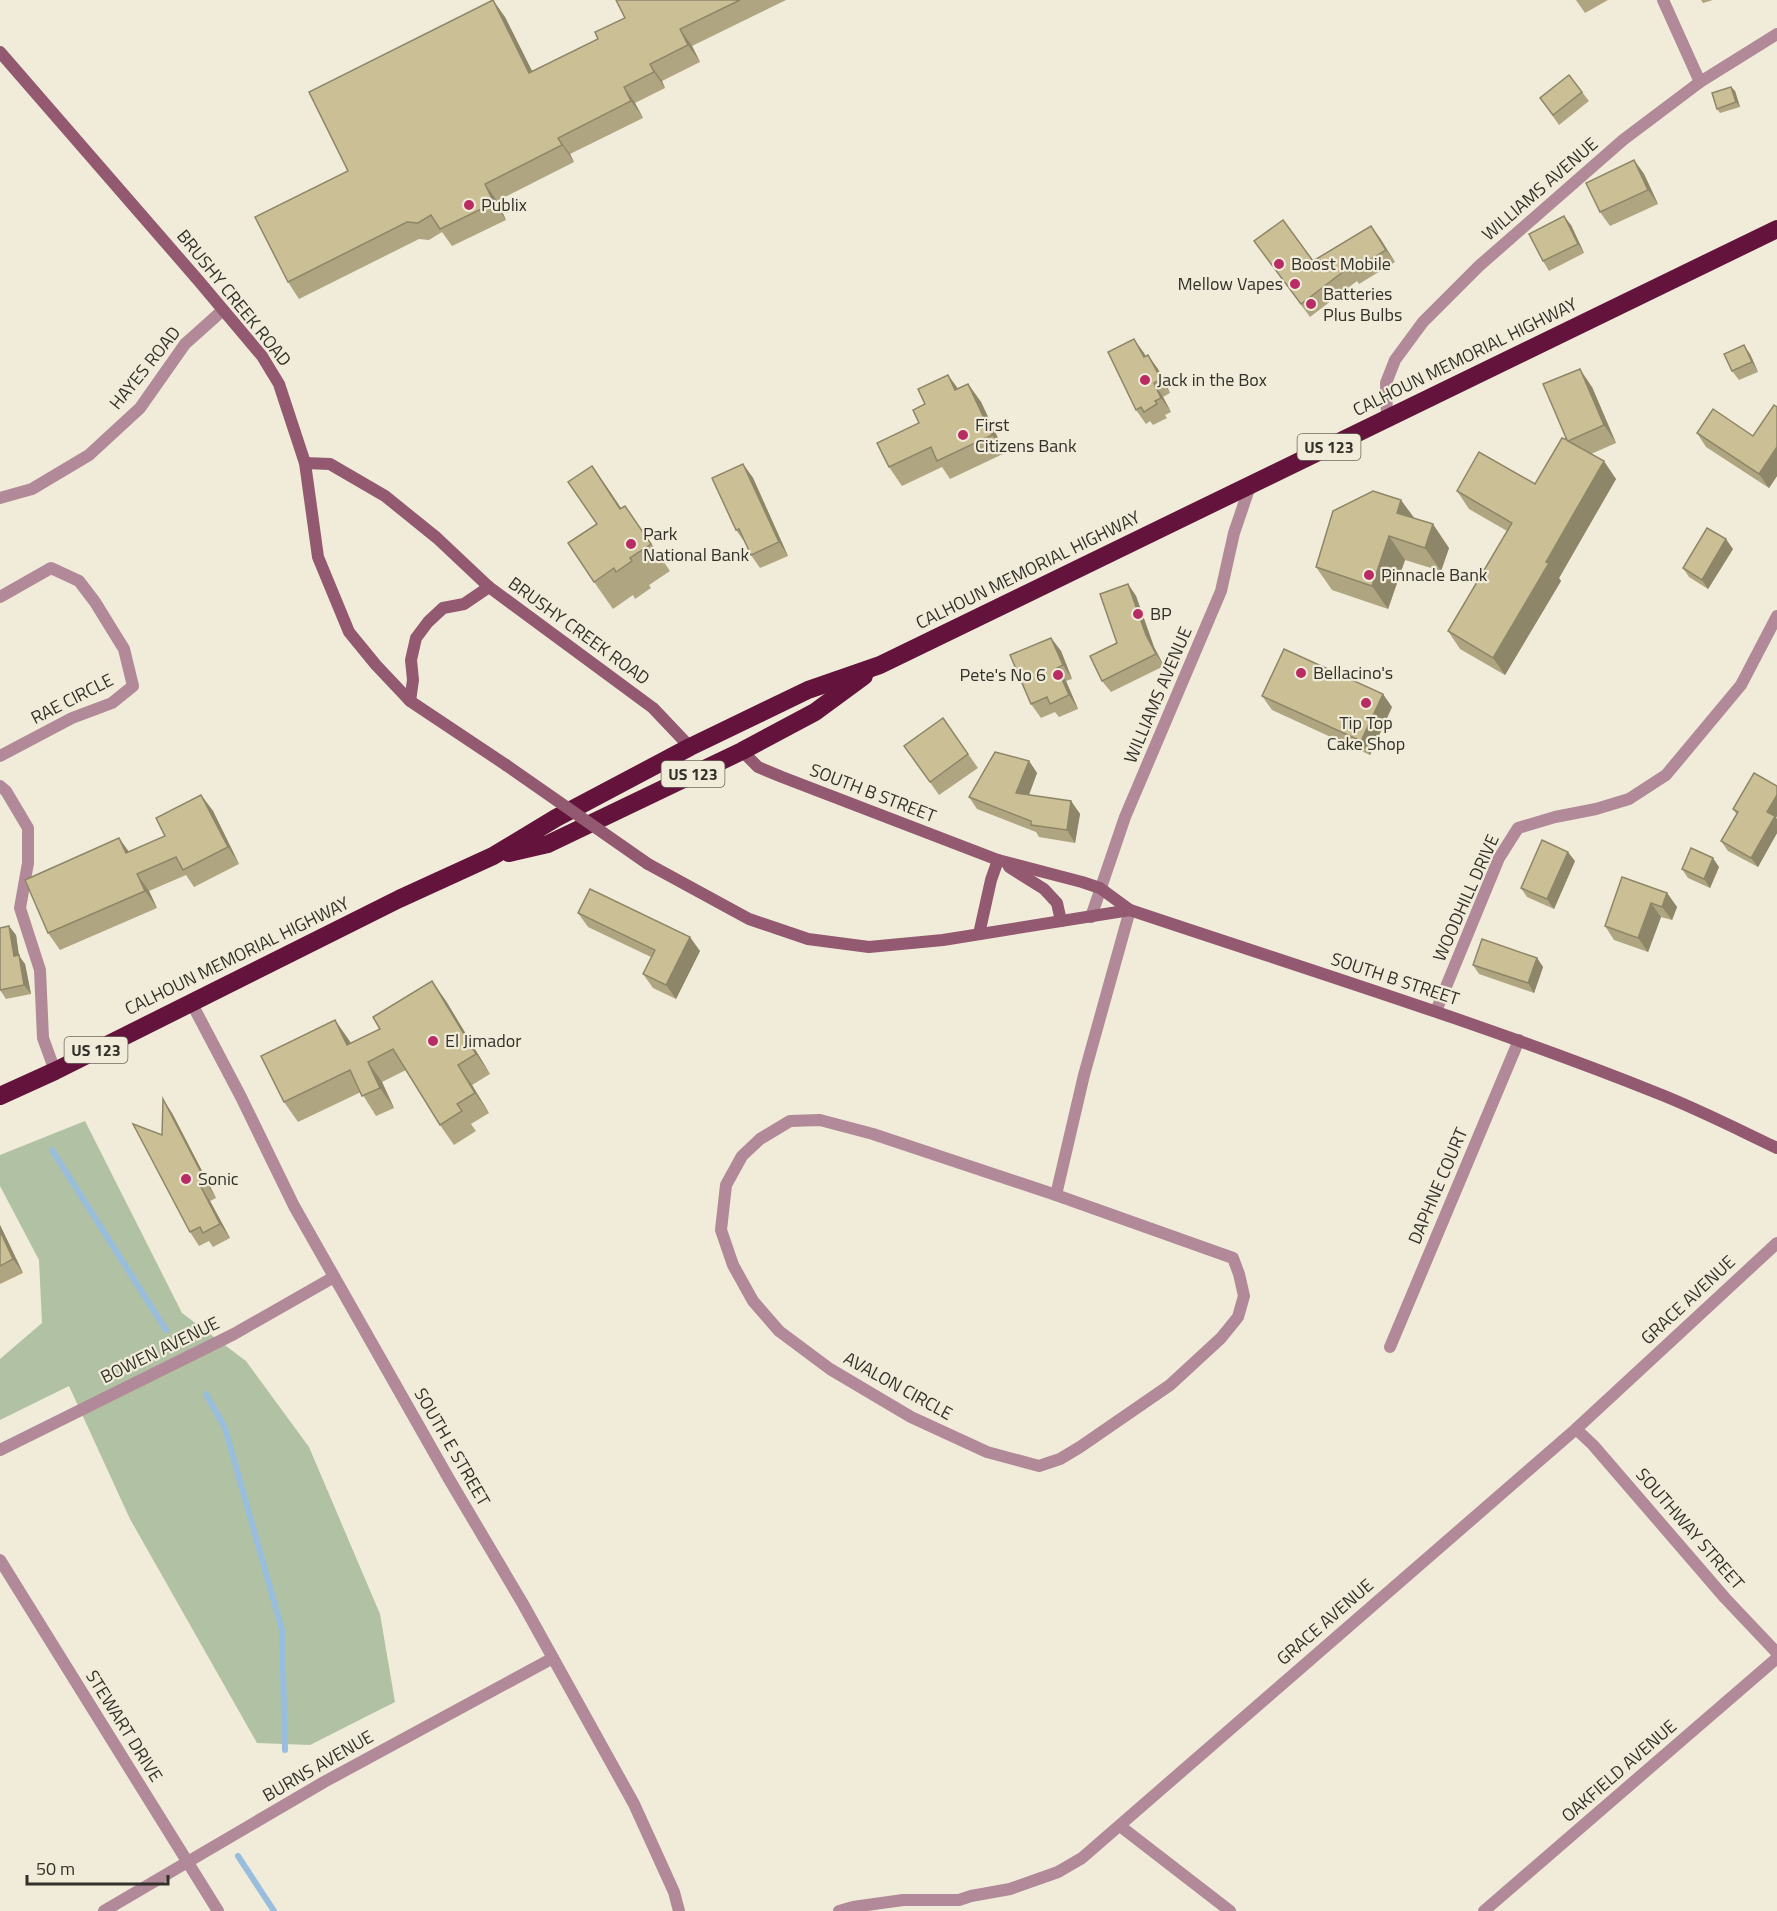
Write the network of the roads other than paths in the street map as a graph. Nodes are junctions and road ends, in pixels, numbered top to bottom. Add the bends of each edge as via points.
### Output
1 (1663, 0) edge
2 (1777, 34) edge
3 (0, 52) edge
4 (1700, 82) junction
5 (1777, 229) edge
6 (224, 310) junction
7 (1387, 418) junction
8 (305, 463) junction
9 (1250, 486) junction
10 (0, 498) edge
11 (489, 587) junction
12 (0, 597) edge
13 (1777, 616) edge
14 (880, 665) junction
15 (410, 701) junction
16 (690, 747) junction
17 (742, 751) junction
18 (0, 756) edge
19 (0, 786) edge
20 (493, 856) junction
21 (998, 860) junction
22 (1100, 888) junction
23 (1130, 910) junction
24 (1091, 917) junction
25 (1061, 921) junction
26 (979, 934) junction
27 (191, 1002) junction
28 (1436, 1011) junction
29 (1519, 1040) junction
30 (55, 1071) junction
31 (0, 1096) edge
32 (1777, 1148) edge
33 (1056, 1195) junction
34 (1777, 1243) edge
35 (334, 1277) junction
36 (1390, 1347) dead end
37 (1576, 1429) junction
38 (0, 1450) edge
39 (0, 1560) edge
40 (1777, 1653) edge
41 (553, 1658) junction
42 (1777, 1658) edge
43 (1120, 1826) junction
44 (187, 1861) junction
45 (104, 1911) edge
46 (218, 1911) edge
47 (679, 1911) edge
48 (839, 1911) edge
49 (1230, 1911) edge
50 (1484, 1911) edge

1 - 4 street
2 - 4 street, WILLIAMS AVENUE
3 - 6 street, BRUSHY CREEK ROAD
4 - 7 street, WILLIAMS AVENUE via 1614,148 1479,266 1423,322 1395,360 1386,383
5 - 7 highway, CALHOUN MEMORIAL HIGHWAY / US 123
6 - 8 street, BRUSHY CREEK ROAD via 262,356 279,384
6 - 10 street, HAYES ROAD via 185,344 140,408 89,455 32,489
7 - 9 highway, CALHOUN MEMORIAL HIGHWAY / US 123
8 - 11 street, BRUSHY CREEK ROAD via 330,464 386,496
8 - 15 street via 318,557 349,632
9 - 14 highway, CALHOUN MEMORIAL HIGHWAY / US 123
9 - 22 street, WILLIAMS AVENUE via 1234,532 1221,591 1125,817
11 - 15 street via 464,604 443,608 416,638
11 - 16 street, BRUSHY CREEK ROAD via 653,708
12 - 18 street, RAE CIRCLE via 51,568 79,581 124,649 133,686 112,703 72,718
13 - 28 street, WOODHILL DRIVE via 1741,685 1666,776 1629,799 1518,828 1499,858
14 - 16 highway, CALHOUN MEMORIAL HIGHWAY / US 123 via 808,690
14 - 17 highway, CALHOUN MEMORIAL HIGHWAY / US 123 via 815,712
15 - 26 street, bridge via 648,864 749,919 808,939 869,947
16 - 20 highway, CALHOUN MEMORIAL HIGHWAY / US 123
17 - 20 highway, CALHOUN MEMORIAL HIGHWAY / US 123 via 548,844
17 - 21 street, SOUTH B STREET via 766,771
19 - 30 street via 28,828 20,908 40,970 43,1038
20 - 27 highway, CALHOUN MEMORIAL HIGHWAY / US 123
21 - 22 street, SOUTH B STREET
21 - 25 street, SOUTH B STREET via 1044,889 1057,903
21 - 26 street
22 - 23 street, SOUTH B STREET
22 - 24 street, WILLIAMS AVENUE
23 - 24 street
23 - 28 street, SOUTH B STREET
23 - 33 street via 1084,1075
24 - 25 street
25 - 26 street
27 - 30 highway, CALHOUN MEMORIAL HIGHWAY / US 123
27 - 35 street, SOUTH E STREET
28 - 29 street, SOUTH B STREET
29 - 32 street, SOUTH B STREET via 1660,1094
29 - 36 street, DAPHNE COURT
30 - 31 highway, CALHOUN MEMORIAL HIGHWAY / US 123
33 - 33 street, AVALON CIRCLE via 1233,1258 1244,1296 1238,1317 1221,1338 1170,1384 1080,1447 1039,1466 987,1452 911,1417 830,1370 779,1331 753,1301 733,1265 721,1230 726,1185 742,1156 760,1138 790,1121 820,1119
34 - 37 street, GRACE AVENUE
35 - 38 street, BOWEN AVENUE via 234,1334
35 - 41 street, SOUTH E STREET
37 - 40 street, SOUTHWAY STREET
37 - 43 street, GRACE AVENUE
39 - 44 street, STEWART DRIVE
41 - 44 street, BURNS AVENUE via 360,1761
41 - 47 street, SOUTH E STREET via 634,1804
42 - 50 street, OAKFIELD AVENUE
43 - 48 street, GRACE AVENUE via 1082,1858 1058,1872 1010,1889 959,1900 903,1900
43 - 49 street
44 - 45 street, BURNS AVENUE
44 - 46 street, STEWART DRIVE

